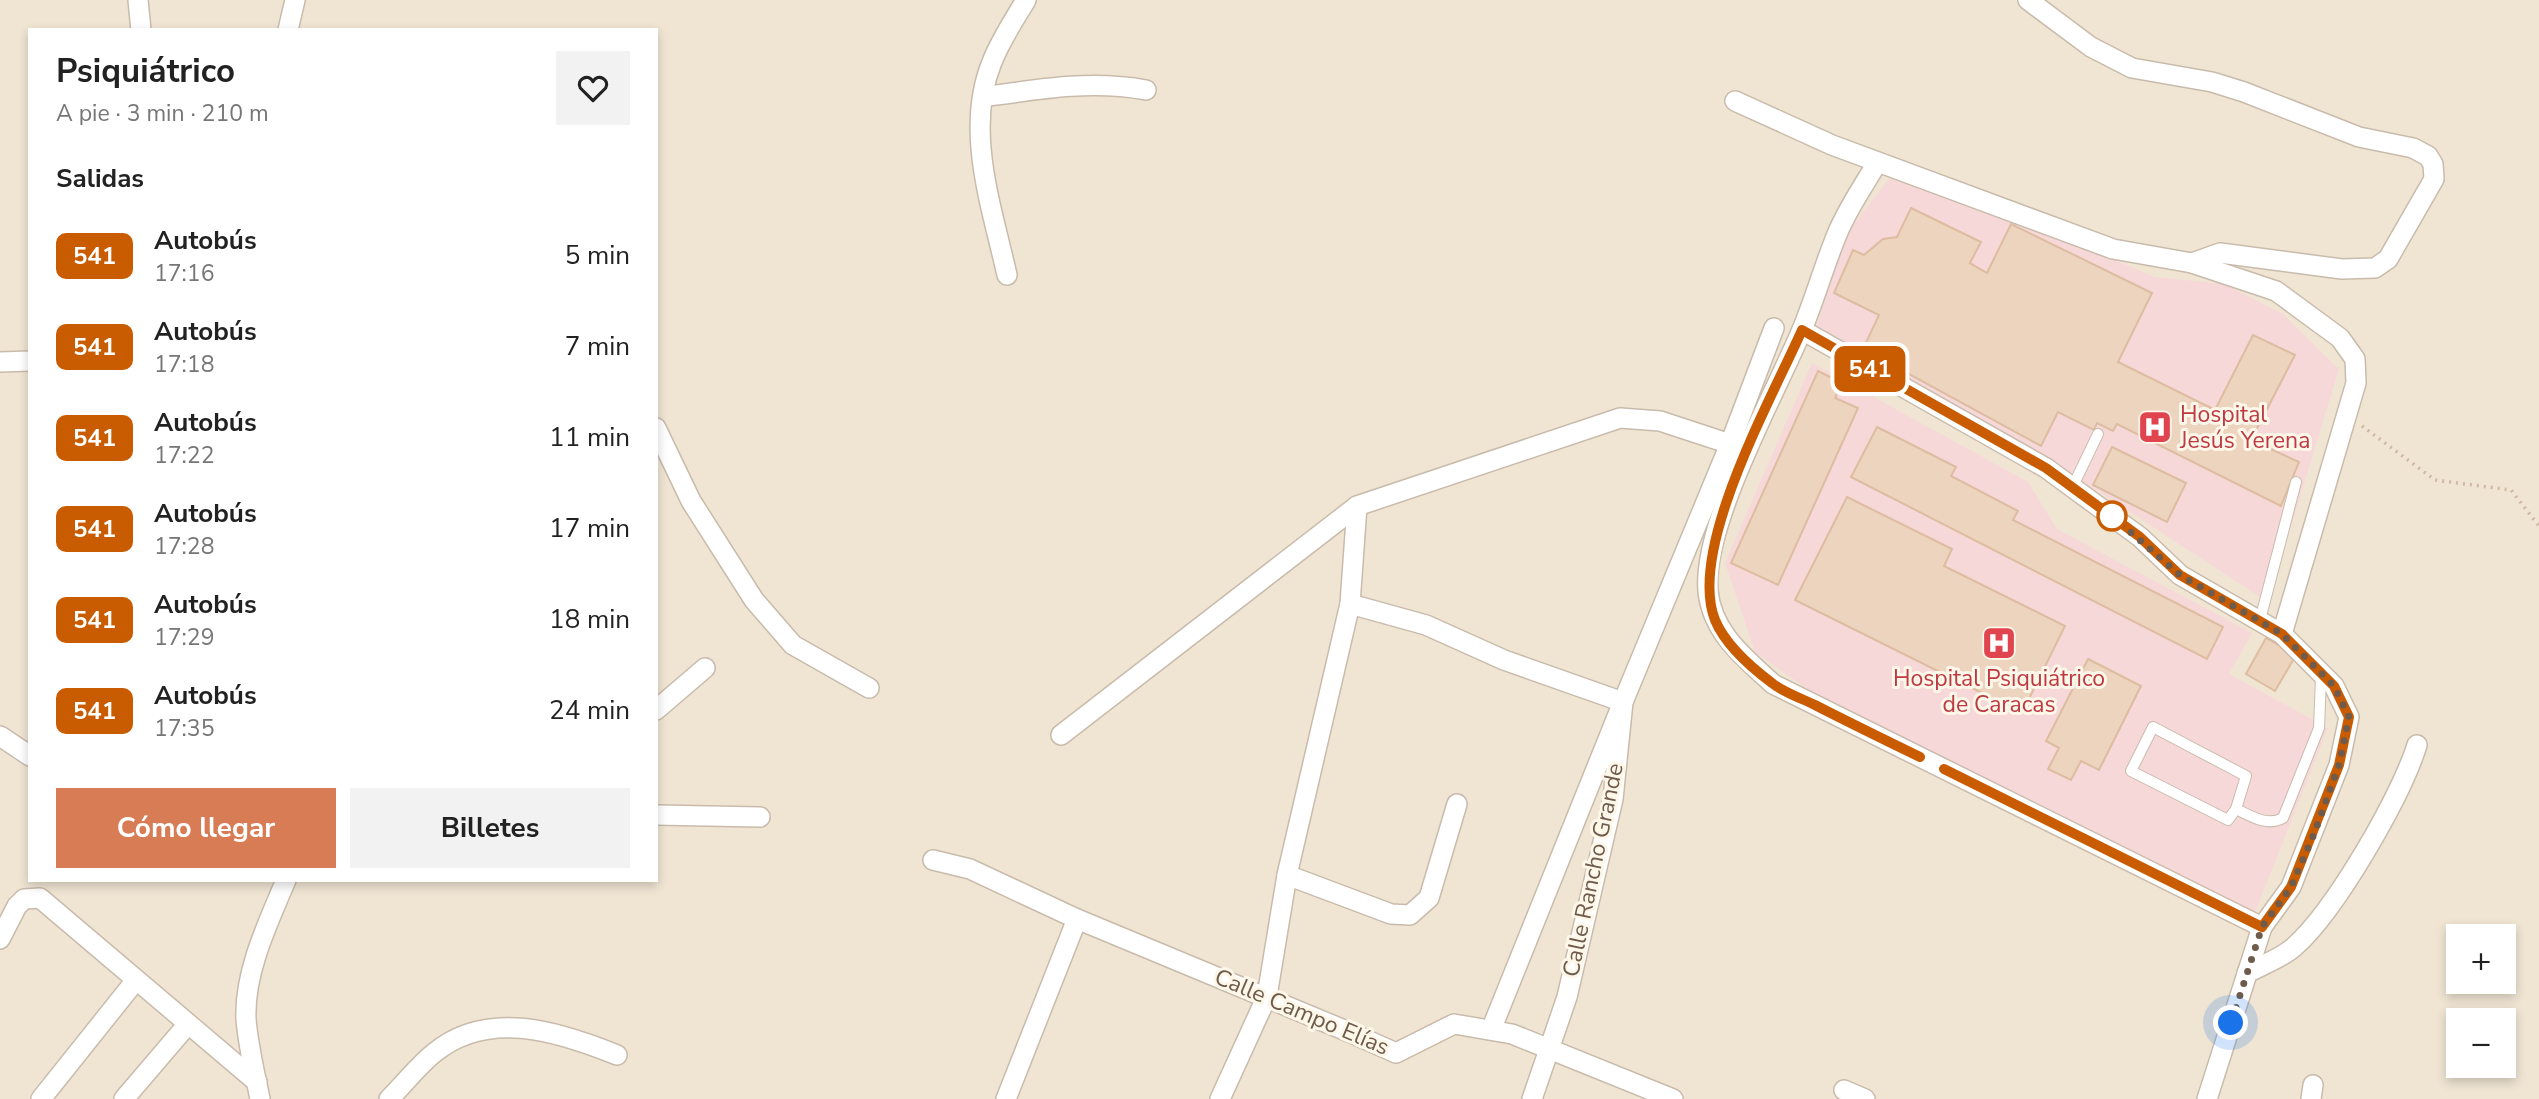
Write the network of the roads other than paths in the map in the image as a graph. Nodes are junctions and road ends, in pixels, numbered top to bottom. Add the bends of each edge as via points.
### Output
1 (138, 0) edge
2 (295, 0) edge
3 (1026, 0) edge
4 (2028, 0) edge
5 (141, 28) edge
6 (288, 28) edge
7 (1146, 90) dead end
8 (983, 97) junction
9 (1735, 101) dead end
10 (1877, 163) junction
11 (2192, 263) junction
12 (1007, 275) dead end
13 (1774, 328) dead end
14 (1802, 330) junction
15 (28, 360) edge
16 (0, 362) edge
17 (658, 432) edge
18 (2098, 434) dead end
19 (1730, 444) junction
20 (2296, 482) dead end
21 (2072, 488) junction
22 (1357, 506) junction
23 (1350, 604) junction
24 (2260, 620) junction
25 (2282, 634) junction
26 (705, 668) dead end
27 (2323, 673) junction
28 (869, 688) dead end
29 (1623, 702) junction
30 (658, 708) edge
31 (1061, 735) dead end
32 (0, 736) edge
33 (2417, 745) dead end
34 (28, 755) edge
35 (1457, 804) dead end
36 (2236, 809) junction
37 (658, 815) edge
38 (760, 817) dead end
39 (933, 860) dead end
40 (1287, 875) junction
41 (285, 882) edge
42 (1077, 919) junction
43 (3, 927) edge
44 (2262, 927) junction
45 (2247, 973) junction
46 (136, 980) junction
47 (1267, 996) junction
48 (188, 1024) junction
49 (1491, 1030) junction
50 (1550, 1048) junction
51 (617, 1055) dead end
52 (1844, 1090) dead end
53 (259, 1091) edge
54 (41, 1099) edge
55 (124, 1099) edge
56 (389, 1099) edge
57 (1006, 1099) edge
58 (1220, 1099) edge
59 (1532, 1099) edge
60 (1673, 1099) edge
61 (1866, 1099) edge
62 (2207, 1099) edge

1 - 5 street
2 - 6 street
3 - 8 street via 991,62
4 - 11 street via 2091,47 2132,68 2245,92 2359,137 2413,148 2433,164 2434,179 2388,259 2375,268 2342,269 2220,253
7 - 8 street via 1067,85
8 - 12 street via 979,141
9 - 10 street
10 - 11 street via 2113,249
10 - 14 street via 1839,230
11 - 25 street via 2276,290 2340,338 2355,359 2356,383
13 - 19 street, Calle Rancho Grande
14 - 21 street via 2046,468
14 - 44 street via 1733,483 1711,560 1708,590 1716,621 1732,646 1773,684
15 - 16 street
17 - 28 street via 691,501 754,600 793,645
18 - 21 lane
19 - 22 street via 1660,421 1620,418
19 - 29 street, Calle Rancho Grande
20 - 24 lane
21 - 24 street via 2140,537 2180,575
22 - 23 street
22 - 31 street
23 - 29 street via 1426,625 1504,660
23 - 40 street
24 - 25 street
25 - 27 street
26 - 30 street
27 - 36 lane via 2319,728 2283,818 2263,821
27 - 44 street via 2349,717 2339,765 2291,887
29 - 49 street
29 - 50 street, Calle Rancho Grande via 1613,799 1567,997
32 - 34 street
33 - 45 street via 2400,789 2314,927 2292,949
35 - 40 street via 1430,898 1410,915 1391,914
36 - 36 lane via 2246,776 2153,727 2131,771 2228,820
37 - 38 street
39 - 42 street, Calle Campo Elías via 970,869
40 - 47 street
41 - 53 street via 261,942 246,1018
42 - 47 street, Calle Campo Elías
42 - 57 street
43 - 46 street via 24,899 40,898
44 - 45 street
45 - 62 street
46 - 48 street
46 - 54 street
47 - 49 street, Calle Campo Elías via 1387,1052 1405,1051 1454,1024
47 - 58 street
48 - 53 street
48 - 55 street
49 - 50 street, Calle Campo Elías
50 - 59 street, Calle Rancho Grande
50 - 60 street, Calle Campo Elías
51 - 56 street via 568,1035 521,1027 470,1032 436,1052
52 - 61 street

